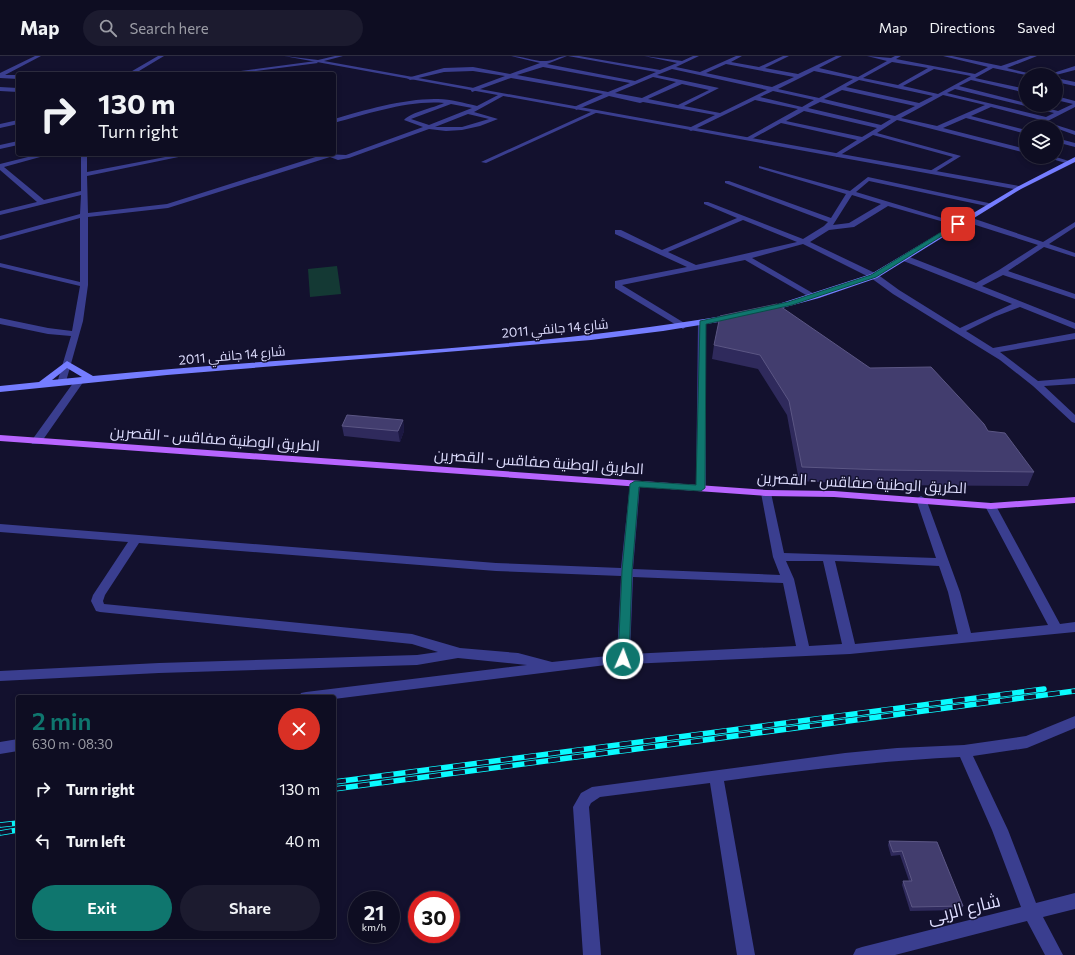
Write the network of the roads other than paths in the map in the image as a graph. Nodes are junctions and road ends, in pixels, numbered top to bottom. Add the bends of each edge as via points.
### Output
1 (39, 56) edge
2 (162, 56) edge
3 (286, 56) edge
4 (341, 56) edge
5 (513, 56) edge
6 (565, 56) edge
7 (570, 56) edge
8 (646, 56) edge
9 (696, 56) edge
10 (740, 56) edge
11 (787, 56) edge
12 (840, 56) edge
13 (869, 56) edge
14 (899, 56) edge
15 (945, 56) edge
16 (1035, 56) edge
17 (523, 57) edge
18 (893, 60) junction
19 (316, 62) junction
20 (681, 62) junction
21 (725, 62) junction
22 (544, 64) junction
23 (993, 66) junction
24 (671, 67) junction
25 (934, 67) junction
26 (1000, 68) junction
27 (1074, 68) edge
28 (759, 69) junction
29 (814, 69) junction
30 (1063, 71) edge
31 (134, 72) edge
32 (240, 72) edge
33 (660, 72) junction
34 (1019, 72) edge
35 (701, 73) junction
36 (712, 75) junction
37 (0, 76) edge
38 (509, 76) junction
39 (651, 76) junction
40 (798, 76) junction
41 (16, 77) edge
42 (972, 77) junction
43 (410, 78) junction
44 (859, 79) junction
45 (733, 80) junction
46 (1063, 81) edge
47 (635, 82) junction
48 (681, 82) junction
49 (691, 84) junction
50 (1075, 84) edge
51 (898, 87) junction
52 (955, 87) junction
53 (776, 88) junction
54 (841, 88) junction
55 (0, 89) edge
56 (713, 89) junction
57 (1019, 89) edge
58 (16, 90) edge
59 (472, 90) junction
60 (939, 94) junction
61 (502, 95) junction
62 (606, 95) junction
63 (754, 98) junction
64 (819, 99) junction
65 (1063, 100) edge
66 (640, 101) junction
67 (450, 102) junction
68 (1019, 103) edge
69 (1075, 104) edge
70 (920, 105) junction
71 (990, 105) junction
72 (678, 107) junction
73 (478, 108) junction
74 (576, 108) junction
75 (801, 109) junction
76 (469, 112) junction
77 (595, 112) junction
78 (1055, 112) edge
79 (1059, 113) junction
80 (719, 114) junction
81 (965, 116) junction
82 (898, 117) junction
83 (1046, 119) joint
84 (336, 120) edge
85 (780, 121) junction
86 (16, 122) edge
87 (0, 126) edge
88 (429, 127) junction
89 (882, 127) junction
90 (938, 128) junction
91 (691, 129) junction
92 (1063, 129) edge
93 (1019, 130) edge
94 (1075, 132) edge
95 (872, 133) junction
96 (862, 138) junction
97 (748, 140) junction
98 (1063, 142) edge
99 (16, 143) edge
100 (1075, 145) edge
101 (0, 147) edge
102 (1019, 149) edge
103 (838, 154) junction
104 (40, 156) edge
105 (84, 156) edge
106 (323, 156) edge
107 (334, 156) edge
108 (164, 157) edge
109 (1072, 160) edge
110 (484, 162) dead end
111 (0, 166) edge
112 (761, 168) dead end
113 (932, 172) junction
114 (84, 175) junction
115 (727, 182) dead end
116 (1019, 188) junction
117 (84, 192) junction
118 (850, 193) junction
119 (42, 202) junction
120 (706, 203) dead end
121 (888, 203) junction
122 (991, 205) junction
123 (0, 213) edge
124 (84, 215) junction
125 (743, 218) junction
126 (966, 219) junction
127 (833, 221) junction
128 (958, 224) junction
129 (1075, 224) edge
130 (827, 228) junction
131 (618, 232) dead end
132 (0, 238) edge
133 (804, 242) junction
134 (1043, 245) junction
135 (663, 252) junction
136 (1075, 255) edge
137 (746, 257) junction
138 (904, 258) junction
139 (0, 265) edge
140 (694, 267) junction
141 (1002, 272) junction
142 (874, 276) junction
143 (84, 286) junction
144 (976, 286) junction
145 (813, 297) junction
146 (1075, 297) edge
147 (1021, 303) junction
148 (757, 312) edge
149 (743, 315) edge
150 (0, 320) edge
151 (702, 323) junction
152 (683, 326) junction
153 (1075, 326) edge
154 (960, 331) junction
155 (76, 334) junction
156 (1075, 336) edge
157 (992, 351) junction
158 (67, 364) junction
159 (91, 379) junction
160 (79, 381) junction
161 (1075, 381) edge
162 (62, 383) junction
163 (42, 384) junction
164 (1036, 384) junction
165 (0, 389) edge
166 (1075, 420) edge
167 (0, 438) edge
168 (36, 442) junction
169 (635, 484) junction
170 (701, 488) junction
171 (766, 493) junction
172 (921, 499) junction
173 (1075, 500) edge
174 (991, 506) junction
175 (0, 528) edge
176 (136, 538) junction
177 (828, 557) junction
178 (778, 558) junction
179 (943, 562) junction
180 (627, 571) junction
181 (788, 579) junction
182 (1075, 627) edge
183 (1056, 628) junction
184 (966, 639) junction
185 (850, 649) junction
186 (804, 652) junction
187 (458, 653) junction
188 (623, 659) junction
189 (554, 666) junction
190 (0, 676) edge
191 (323, 695) edge
192 (1075, 722) edge
193 (16, 745) edge
194 (0, 748) edge
195 (964, 752) junction
196 (716, 775) junction
197 (1075, 901) edge
198 (1032, 913) junction
199 (592, 955) edge
200 (746, 955) edge
201 (862, 955) edge
202 (1054, 955) edge

1 - 37 street
2 - 31 street
3 - 19 street
4 - 19 street
5 - 17 street
6 - 22 street
7 - 33 street
8 - 20 street
9 - 20 street
10 - 21 street
11 - 28 street
12 - 29 street
13 - 18 street
14 - 18 street
15 - 23 street
16 - 26 street
17 - 22 street
18 - 25 street
18 - 44 street
19 - 32 street
19 - 43 street
20 - 24 street
21 - 28 street
21 - 35 street
22 - 38 street
22 - 47 street
23 - 26 street
23 - 42 street
24 - 33 street
24 - 35 street
25 - 42 street
25 - 51 street
26 - 34 street
27 - 30 street
28 - 40 street
29 - 40 street
29 - 44 street
33 - 39 street
35 - 36 street
36 - 45 street
36 - 49 street
37 - 41 street
38 - 43 street via 473,68 460,68
38 - 59 street
38 - 62 street
39 - 47 street
39 - 48 street
40 - 53 street
42 - 52 street
42 - 57 street
43 - 59 street
44 - 51 street
44 - 54 street
45 - 53 street
45 - 56 street
46 - 50 street
47 - 62 street
48 - 49 street
48 - 66 street
49 - 56 street
51 - 60 street
52 - 60 street
52 - 68 street
53 - 63 street
53 - 64 street
54 - 64 street
54 - 70 street
55 - 58 street
56 - 72 street
59 - 61 street
60 - 70 street
60 - 71 street
61 - 73 street
61 - 74 street
62 - 66 street
62 - 74 street
63 - 75 street
63 - 80 street
64 - 75 street
64 - 82 street
65 - 69 street
66 - 72 street
67 - 73 street
67 - 84 street via 429,99 387,106
67 - 88 street via 411,116 407,120
69 - 79 street
70 - 82 street
71 - 81 street
71 - 83 street
72 - 80 street
73 - 76 street
74 - 77 street
75 - 85 street
75 - 89 street
76 - 88 street
76 - 88 street via 495,119 463,130
77 - 91 street
77 - 110 street
78 - 79 street
79 - 83 street
80 - 91 street
81 - 90 street
81 - 93 street
82 - 89 street
82 - 90 street
85 - 96 street
85 - 97 street
86 - 87 street
88 - 107 street via 347,157
89 - 95 street
90 - 102 street
91 - 97 street
92 - 94 street
95 - 96 street
95 - 113 street via 958,156
96 - 103 street
97 - 103 street
98 - 100 street
99 - 101 street
103 - 113 street
104 - 111 street
105 - 114 street
106 - 124 street via 168,206
108 - 114 street
109 - 116 main road
111 - 119 street
112 - 118 street
113 - 116 street
114 - 117 street
115 - 127 street
116 - 122 main road
117 - 119 street
117 - 124 street
118 - 121 street
118 - 122 street via 870,178
118 - 127 street
119 - 123 street
120 - 125 street
121 - 128 street
121 - 130 street via 851,225
122 - 126 main road
124 - 132 street
124 - 143 street
125 - 133 street
125 - 135 street
126 - 128 main road
126 - 134 street
127 - 130 street
128 - 138 main road
129 - 134 street
130 - 133 street
131 - 135 street
133 - 137 street
133 - 142 street
134 - 136 street
134 - 141 street
135 - 140 street
137 - 140 street
137 - 145 street
138 - 142 main road
138 - 144 street
139 - 143 street
140 - 152 street via 620,282 617,285
141 - 144 street
141 - 146 street
142 - 145 main road
142 - 154 street
143 - 155 street
144 - 147 street
145 - 148 main road
147 - 153 street
147 - 154 street
149 - 151 main road, شارع 14 جانفي 2011
150 - 155 street via 48,331
151 - 152 main road, شارع 14 جانفي 2011
151 - 170 street
152 - 159 main road, شارع 14 جانفي 2011 via 542,343
154 - 157 street
155 - 158 street
156 - 157 street
157 - 164 street
158 - 159 main road
158 - 162 street
158 - 163 main road
159 - 160 main road, شارع 14 جانفي 2011
160 - 162 main road, شارع 14 جانفي 2011
160 - 168 street
161 - 164 street
162 - 163 main road, شارع 14 جانفي 2011
163 - 165 main road, شارع 14 جانفي 2011
164 - 166 street
167 - 168 main road, الطريق الوطنية صفاقس - القصرين
168 - 169 main road, الطريق الوطنية صفاقس - القصرين
169 - 170 main road, الطريق الوطنية صفاقس - القصرين
169 - 180 street
170 - 171 main road, الطريق الوطنية صفاقس - القصرين
171 - 172 main road, الطريق الوطنية صفاقس - القصرين
171 - 178 street
172 - 174 main road, الطريق الوطنية صفاقس - القصرين
172 - 179 street
173 - 174 main road, الطريق الوطنية صفاقس - القصرين
174 - 183 street
175 - 176 street
176 - 180 street via 496,567
176 - 187 street via 100,595 97,601 100,608 412,639
177 - 178 street
177 - 179 street
177 - 185 street
178 - 181 street
179 - 184 street
180 - 181 street
180 - 188 street
181 - 186 street
182 - 183 street
183 - 184 street
184 - 185 street
185 - 186 street
186 - 188 street
187 - 189 street via 518,658
187 - 190 street via 417,660
188 - 189 street
189 - 191 street
192 - 195 street via 1027,742
193 - 194 street
195 - 196 street via 897,754
195 - 198 street via 1000,830
196 - 199 street via 597,791 586,798 581,807
196 - 200 street
197 - 198 street, شارع الربى
198 - 201 street, شارع الربى
198 - 202 street

